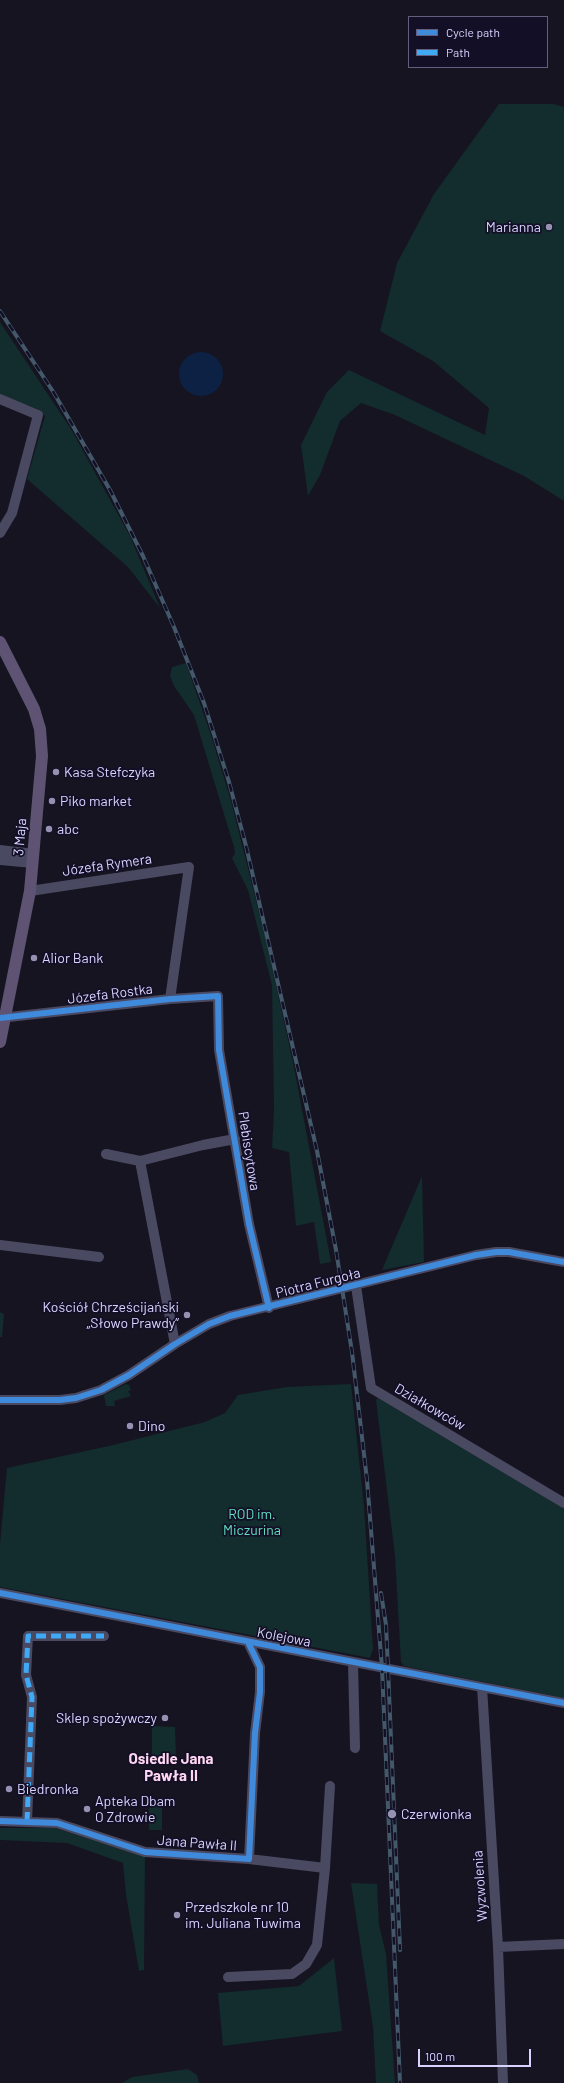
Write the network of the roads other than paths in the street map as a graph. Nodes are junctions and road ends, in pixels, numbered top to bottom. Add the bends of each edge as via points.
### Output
1 (0, 399) edge
2 (2, 527) edge
3 (0, 642) edge
4 (0, 850) edge
5 (34, 858) junction
6 (0, 860) edge
7 (30, 891) junction
8 (218, 996) joint
9 (170, 999) junction
10 (3, 1018) edge
11 (0, 1042) edge
12 (235, 1138) junction
13 (106, 1154) dead end
14 (140, 1161) junction
15 (0, 1245) edge
16 (99, 1257) dead end
17 (564, 1262) edge
18 (356, 1286) junction
19 (269, 1308) junction
20 (175, 1344) junction
21 (0, 1400) edge
22 (564, 1503) edge
23 (0, 1593) edge
24 (104, 1636) dead end
25 (248, 1642) junction
26 (353, 1662) junction
27 (482, 1687) junction
28 (564, 1702) edge
29 (355, 1748) dead end
30 (330, 1786) dead end
31 (0, 1821) edge
32 (27, 1822) junction
33 (249, 1859) junction
34 (325, 1868) junction
35 (564, 1944) edge
36 (498, 1948) junction
37 (228, 1977) dead end
38 (503, 2083) edge

1 - 2 street via 38,415 12,513
3 - 5 main road, 3 Maja via 34,709 41,738 42,756
4 - 5 street
5 - 6 street
5 - 7 main road, 3 Maja
7 - 9 street, Józefa Rymera via 189,867
7 - 10 main road, 3 Maja
8 - 9 street, Józefa Rostka
8 - 12 street, Plebiscytowa via 219,1050
9 - 10 street, Józefa Rostka
10 - 11 main road, 3 Maja
12 - 14 street
12 - 19 street, Plebiscytowa via 249,1224
13 - 14 street
14 - 20 street
15 - 16 street
17 - 18 street, Piotra Furgoła via 496,1252
18 - 19 street, Piotra Furgoła
18 - 22 street, Działkowców via 371,1388
19 - 20 street, Piotra Furgoła via 230,1316 209,1324
20 - 21 street, Piotra Furgoła via 101,1390 76,1398
23 - 25 street, Kolejowa
24 - 32 street via 28,1636 26,1675 32,1697
25 - 26 street, Kolejowa
25 - 33 street, Jana Pawła II via 260,1667
26 - 27 street, Kolejowa
26 - 29 street
27 - 28 street, Kolejowa
27 - 36 street, Wyzwolenia
30 - 34 street
31 - 32 street, Jana Pawła II
32 - 33 street, Jana Pawła II via 57,1823 145,1852
33 - 34 street, Jana Pawła II
34 - 37 street via 316,1945 306,1964 292,1974
35 - 36 street
36 - 38 street, Wyzwolenia

